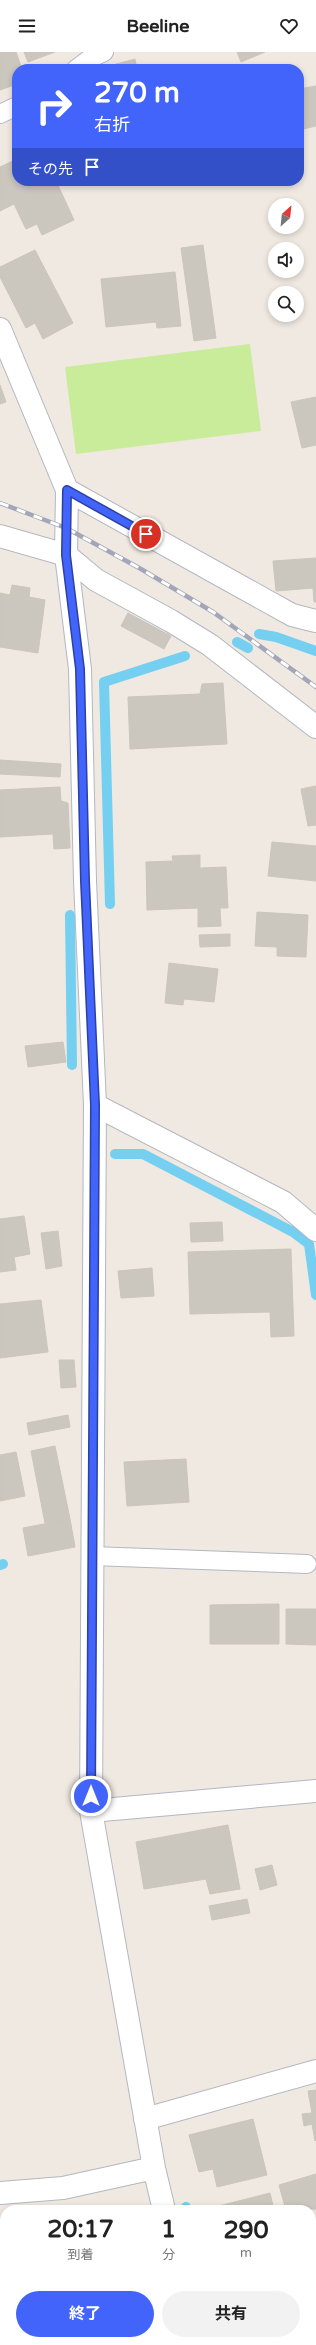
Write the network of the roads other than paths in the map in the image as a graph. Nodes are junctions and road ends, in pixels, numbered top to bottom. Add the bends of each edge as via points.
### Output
1 (104, 52) edge
2 (83, 64) edge
3 (12, 108) edge
4 (0, 114) edge
5 (0, 329) edge
6 (67, 490) junction
7 (0, 536) edge
8 (66, 555) junction
9 (316, 621) edge
10 (316, 727) edge
11 (95, 1105) junction
12 (316, 1230) edge
13 (92, 1556) junction
14 (307, 1564) dead end
15 (316, 1791) edge
16 (91, 1811) junction
17 (316, 2071) edge
18 (146, 2119) junction
19 (154, 2168) junction
20 (0, 2193) edge
21 (163, 2205) edge

1 - 2 lane
3 - 4 lane
5 - 6 street
6 - 8 street
6 - 9 street via 292,614
7 - 8 street
8 - 10 street via 96,580 210,645
8 - 11 street via 80,669 85,881
11 - 12 street via 283,1202
11 - 13 street
13 - 14 lane
13 - 16 street
15 - 16 street
16 - 18 street
17 - 18 street
18 - 19 street
19 - 20 street via 63,2188
19 - 21 street

